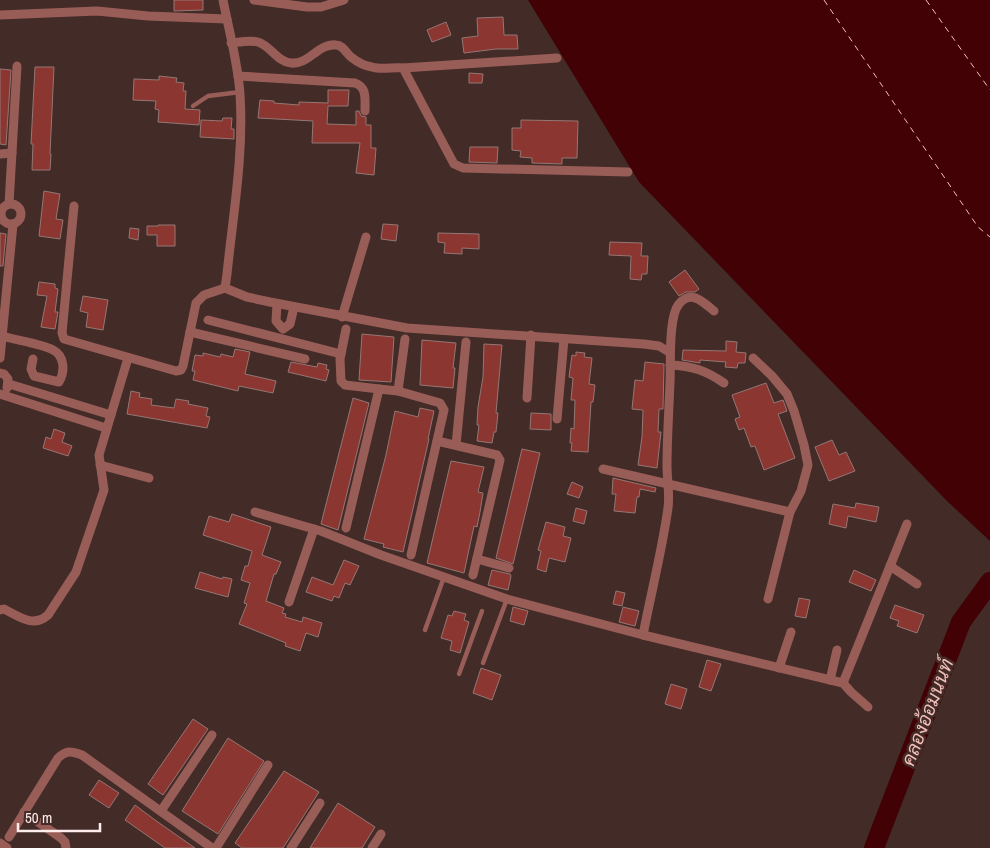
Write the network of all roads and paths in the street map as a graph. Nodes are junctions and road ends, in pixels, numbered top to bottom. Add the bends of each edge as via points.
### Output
1 (223, 0) edge
2 (254, 0) edge
3 (344, 0) edge
4 (0, 15) edge
5 (227, 19) junction
6 (231, 43) junction
7 (557, 58) dead end
8 (18, 66) dead end
9 (403, 68) junction
10 (238, 76) junction
11 (240, 92) junction
12 (193, 106) dead end
13 (365, 111) dead end
14 (12, 153) junction
15 (0, 154) edge
16 (628, 172) dead end
17 (9, 204) junction
18 (74, 206) dead end
19 (1, 210) edge
20 (13, 224) junction
21 (366, 237) dead end
22 (224, 288) junction
23 (277, 304) junction
24 (294, 307) junction
25 (714, 311) dead end
26 (342, 317) junction
27 (208, 320) dead end
28 (283, 329) junction
29 (346, 329) dead end
30 (190, 332) junction
31 (531, 335) junction
32 (564, 338) junction
33 (281, 339) junction
34 (405, 339) dead end
35 (1, 341) edge
36 (466, 342) dead end
37 (669, 352) junction
38 (341, 354) junction
39 (0, 358) edge
40 (128, 358) junction
41 (752, 358) dead end
42 (34, 359) dead end
43 (305, 359) dead end
44 (670, 365) junction
45 (0, 373) edge
46 (724, 383) dead end
47 (9, 384) junction
48 (380, 389) junction
49 (398, 391) junction
50 (0, 394) edge
51 (527, 398) dead end
52 (111, 415) junction
53 (557, 419) dead end
54 (106, 428) junction
55 (437, 441) junction
56 (456, 445) junction
57 (100, 466) junction
58 (603, 469) dead end
59 (148, 478) dead end
60 (669, 484) junction
61 (255, 512) dead end
62 (790, 512) junction
63 (907, 524) dead end
64 (346, 528) dead end
65 (314, 529) junction
66 (410, 554) dead end
67 (477, 559) junction
68 (890, 566) junction
69 (509, 568) dead end
70 (473, 575) dead end
71 (444, 577) junction
72 (917, 584) dead end
73 (507, 599) junction
74 (768, 599) dead end
75 (289, 602) dead end
76 (0, 610) edge
77 (482, 611) dead end
78 (425, 630) dead end
79 (791, 632) dead end
80 (643, 636) junction
81 (837, 650) dead end
82 (483, 663) dead end
83 (779, 668) junction
84 (459, 674) dead end
85 (830, 680) junction
86 (843, 683) junction
87 (868, 707) dead end
88 (212, 736) dead end
89 (268, 765) dead end
90 (320, 804) dead end
91 (161, 811) junction
92 (24, 812) junction
93 (381, 834) dead end
94 (9, 837) dead end
95 (0, 843) edge
96 (7, 848) edge
97 (66, 848) edge
98 (214, 848) edge
99 (291, 848) edge
100 (372, 848) edge

1 - 5 street
2 - 3 street via 321,7
4 - 5 street via 97,12
5 - 6 street
6 - 9 street via 261,43 290,63 301,62 329,45 336,45 373,68
6 - 10 street
7 - 9 street
8 - 14 street
9 - 16 street via 454,164 458,166
10 - 11 street
10 - 13 street via 355,83 364,89
11 - 12 lane via 208,96
11 - 22 street via 238,166
14 - 15 street
14 - 17 street
17 - 19 street
17 - 20 street via 14,204 21,211 21,217
18 - 40 street via 63,337
19 - 20 street via 4,221
20 - 35 street
21 - 26 street
22 - 23 street
22 - 30 street via 200,298 196,303
23 - 24 street
23 - 28 street via 276,320
24 - 26 street
24 - 28 street via 290,324
25 - 37 street via 694,297 688,297 679,304
26 - 31 street via 407,328
27 - 33 street
28 - 33 street
29 - 38 street
30 - 40 street via 181,370
30 - 43 street
31 - 32 street
31 - 51 street
32 - 37 street via 644,344
32 - 53 street
33 - 38 street
34 - 49 street
35 - 39 street
35 - 42 street via 53,350 63,364 59,382 34,376 31,369
36 - 56 street
37 - 44 street
38 - 48 street via 341,381 346,385
40 - 52 street
41 - 62 street via 787,394 804,445 808,465 801,491
44 - 46 street via 696,368
44 - 60 street
45 - 47 street
47 - 50 street via 7,390
47 - 52 street
48 - 49 street
48 - 64 street
49 - 55 street via 440,403 444,410
50 - 54 street
52 - 54 street
54 - 57 street via 99,455
55 - 56 street
55 - 66 street
56 - 67 street via 497,455 500,460
57 - 59 street
57 - 76 street via 104,490 76,572 48,615 34,622
58 - 60 street
60 - 62 street
60 - 80 street via 668,507
61 - 65 street
62 - 74 street
63 - 68 street
65 - 71 street
65 - 75 street
67 - 69 street
67 - 70 street
68 - 72 street
68 - 86 street
71 - 73 street via 487,596
71 - 78 lane
73 - 80 street
73 - 82 lane
77 - 84 lane
79 - 83 street
80 - 83 street
81 - 85 street
83 - 85 street
85 - 86 street
86 - 87 street
88 - 91 street
89 - 98 street
90 - 99 street
91 - 92 street via 82,755 71,751 64,752
91 - 98 street
92 - 94 street
92 - 97 street via 61,838
93 - 100 street
95 - 96 street

